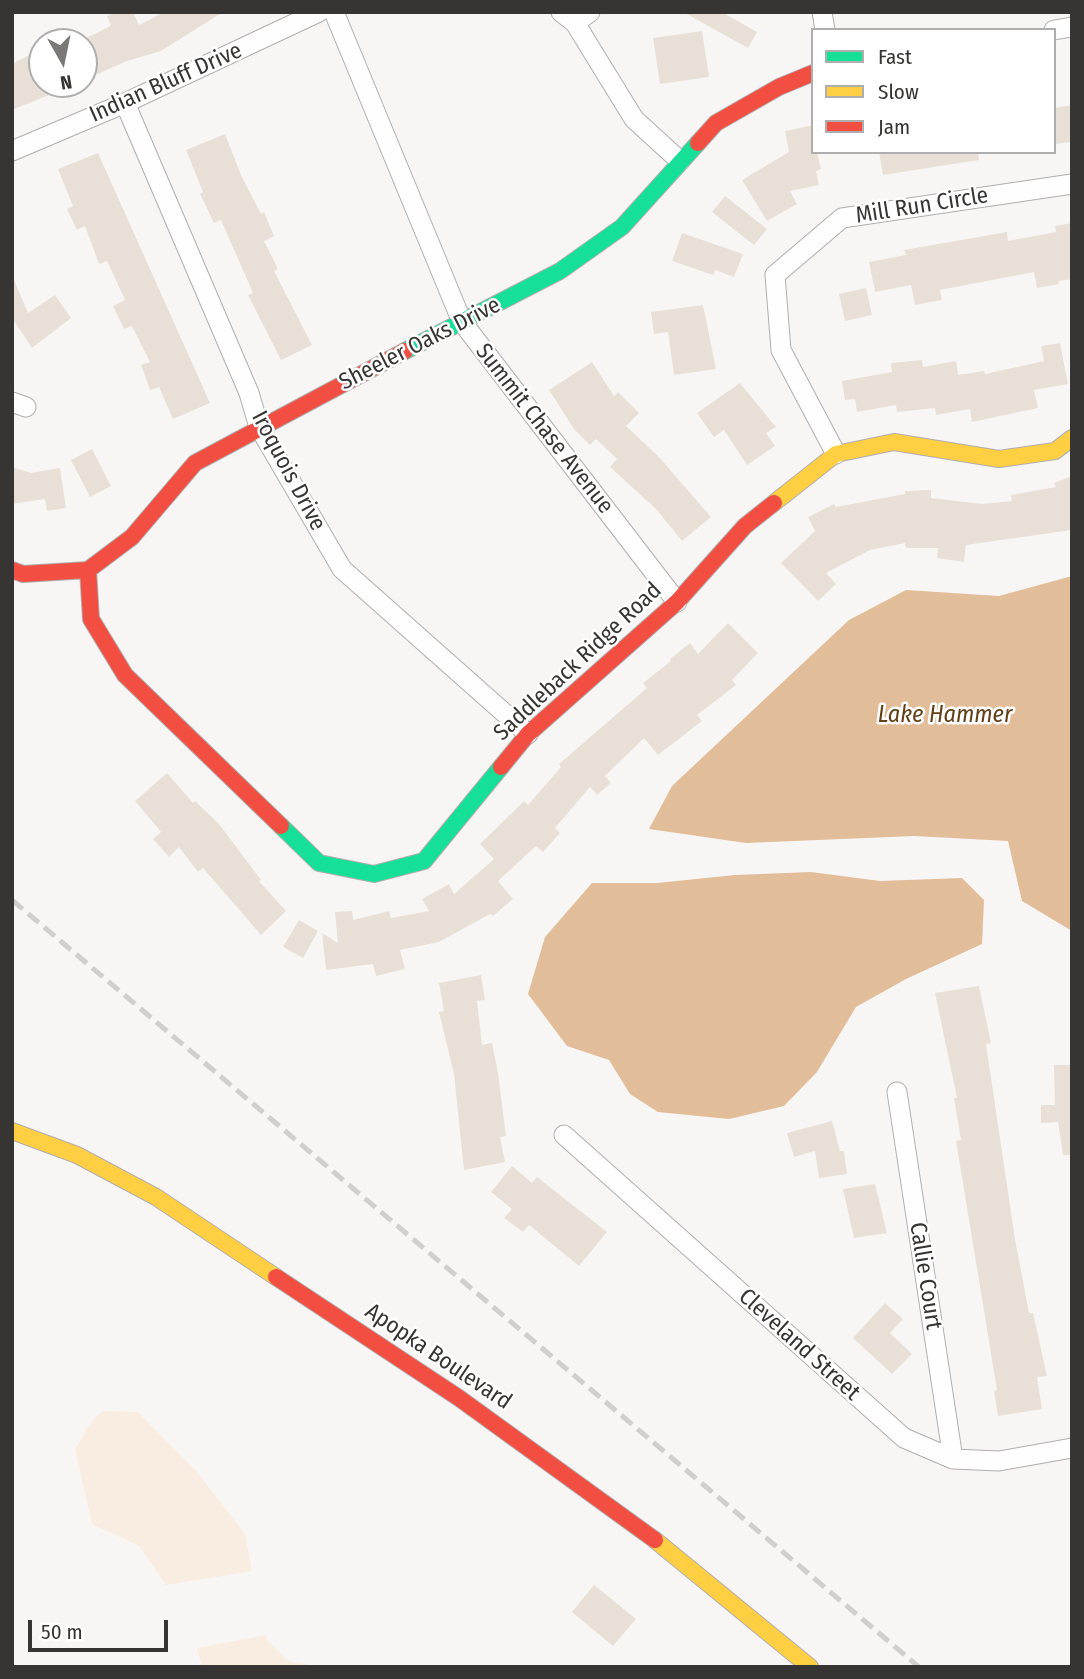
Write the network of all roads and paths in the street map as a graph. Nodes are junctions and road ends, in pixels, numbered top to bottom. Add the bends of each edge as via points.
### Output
1 (319, 12) edge
2 (334, 12) edge
3 (575, 16) edge
4 (811, 74) edge
5 (125, 103) junction
6 (12, 151) edge
7 (680, 161) junction
8 (1072, 184) edge
9 (462, 322) junction
10 (259, 427) junction
11 (1072, 438) edge
12 (836, 454) junction
13 (12, 570) edge
14 (88, 570) junction
15 (677, 602) junction
16 (528, 734) junction
17 (897, 1092) dead end
18 (12, 1131) edge
19 (564, 1135) dead end
20 (1072, 1448) edge
21 (953, 1459) junction
22 (810, 1667) edge

1 - 5 street, Indian Bluff Drive
2 - 9 street, Summit Chase Avenue
3 - 7 street via 634,118
4 - 7 street, Sheeler Oaks Drive via 716,122
5 - 6 street, Indian Bluff Drive
5 - 10 street, Iroquois Drive via 249,393
7 - 9 street, Sheeler Oaks Drive via 622,227 561,271
8 - 12 street, Mill Run Circle via 842,218 775,275 781,350
9 - 10 street, Sheeler Oaks Drive
9 - 15 street, Summit Chase Avenue
10 - 14 street, Sheeler Oaks Drive via 195,463 132,537
10 - 16 street, Iroquois Drive via 342,569
11 - 12 street, Saddleback Ridge Road via 1055,451 999,459 894,442
12 - 15 street, Saddleback Ridge Road via 745,526
13 - 14 street via 23,574
14 - 16 street, Saddleback Ridge Road via 91,619 125,675 319,863 374,874 424,861
15 - 16 street, Saddleback Ridge Road
17 - 21 street, Callie Court
18 - 22 street, Apopka Boulevard via 77,1156 156,1197 459,1398 622,1512
19 - 21 street, Cleveland Street via 904,1438
20 - 21 street, Cleveland Street via 999,1461

